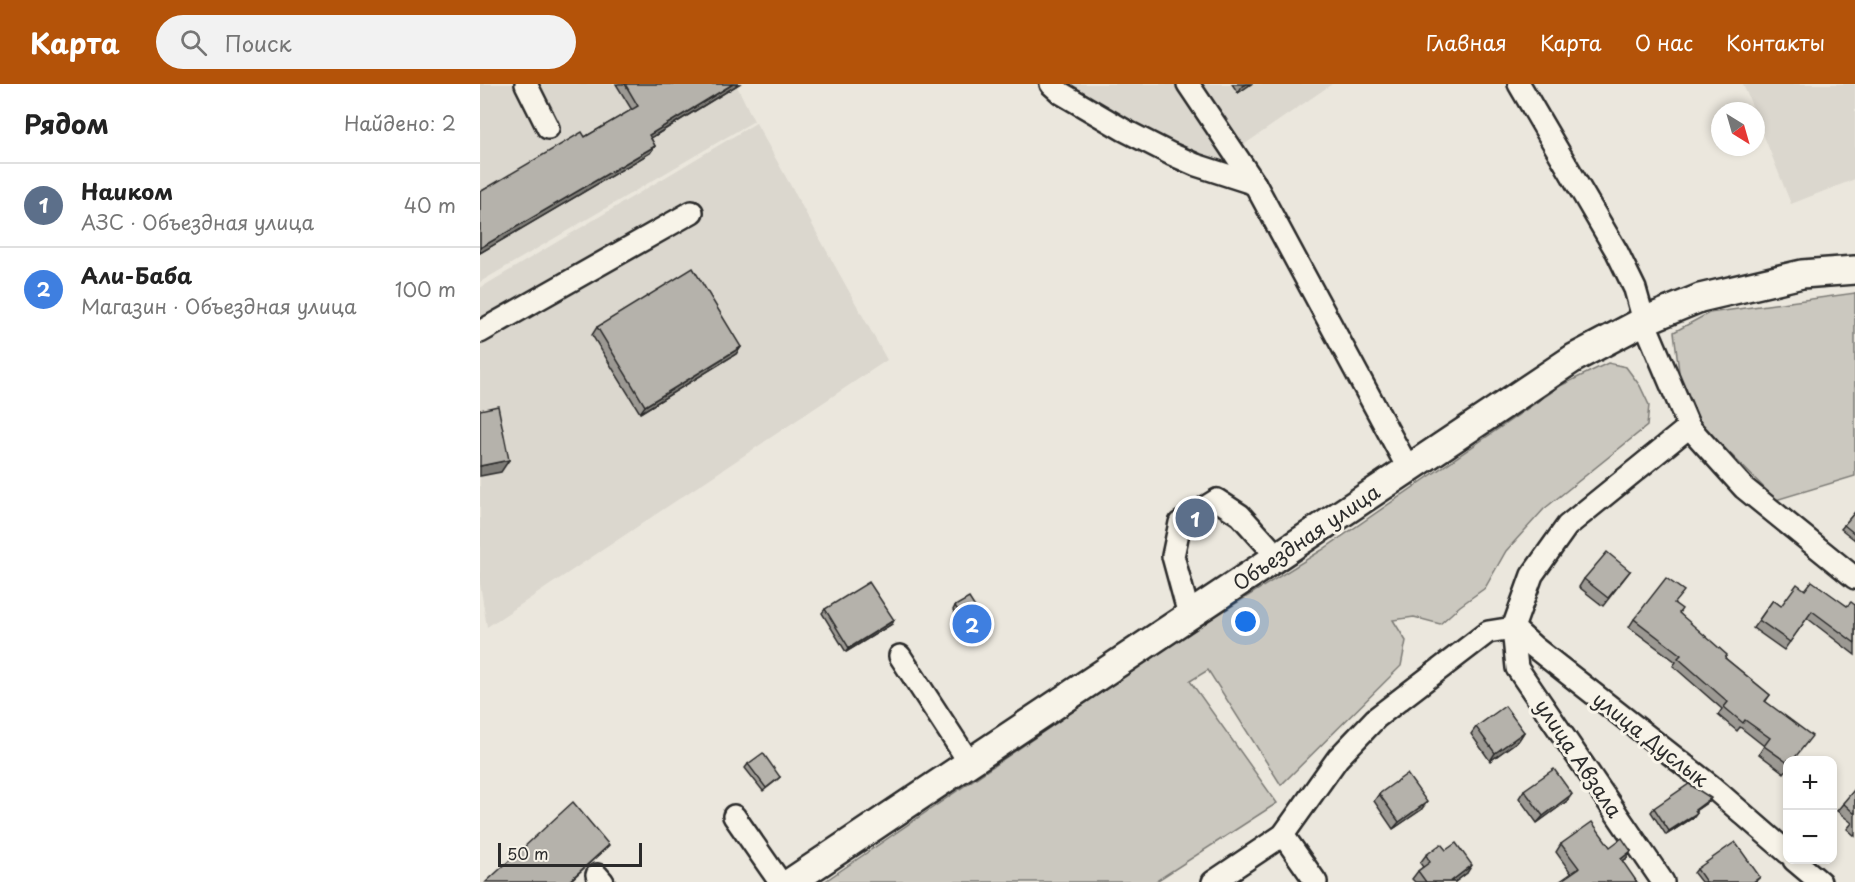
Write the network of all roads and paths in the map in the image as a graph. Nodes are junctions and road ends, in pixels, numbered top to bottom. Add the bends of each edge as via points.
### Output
1 (526, 84) edge
2 (1051, 84) edge
3 (1188, 84) edge
4 (1519, 84) edge
5 (548, 128) dead end
6 (1255, 184) junction
7 (692, 212) dead end
8 (1855, 270) edge
9 (1644, 321) junction
10 (480, 332) edge
11 (1689, 427) junction
12 (1408, 468) junction
13 (1277, 556) junction
14 (1855, 578) edge
15 (1524, 595) junction
16 (1189, 615) junction
17 (1513, 628) junction
18 (1488, 632) junction
19 (900, 656) dead end
20 (969, 762) junction
21 (734, 816) dead end
22 (1283, 835) junction
23 (1783, 850) edge
24 (1799, 864) edge
25 (780, 882) edge
26 (791, 882) edge
27 (1213, 882) edge
28 (1316, 882) edge
29 (1663, 882) edge
30 (1820, 882) edge

1 - 5 street
2 - 6 street via 1106,120 1171,154
3 - 6 street
4 - 9 street via 1617,252 1635,289
6 - 12 street
7 - 10 street
8 - 9 main road, Объездная улица via 1802,274 1700,298
9 - 11 street
9 - 12 main road, Объездная улица via 1574,358
11 - 14 street via 1744,488
11 - 15 street via 1567,526 1532,575
12 - 13 main road, Объездная улица
13 - 16 main road, Объездная улица
13 - 16 street via 1240,515 1217,500 1180,523 1173,556
15 - 17 street
15 - 18 street
16 - 20 main road, Объездная улица
17 - 18 street
17 - 23 street, улица Дуслык via 1711,786
17 - 29 street, улица Авзала via 1517,668
18 - 22 street via 1376,718 1338,758
19 - 20 street
20 - 26 main road, Объездная улица
21 - 25 street
22 - 27 street
22 - 28 street
24 - 30 street

